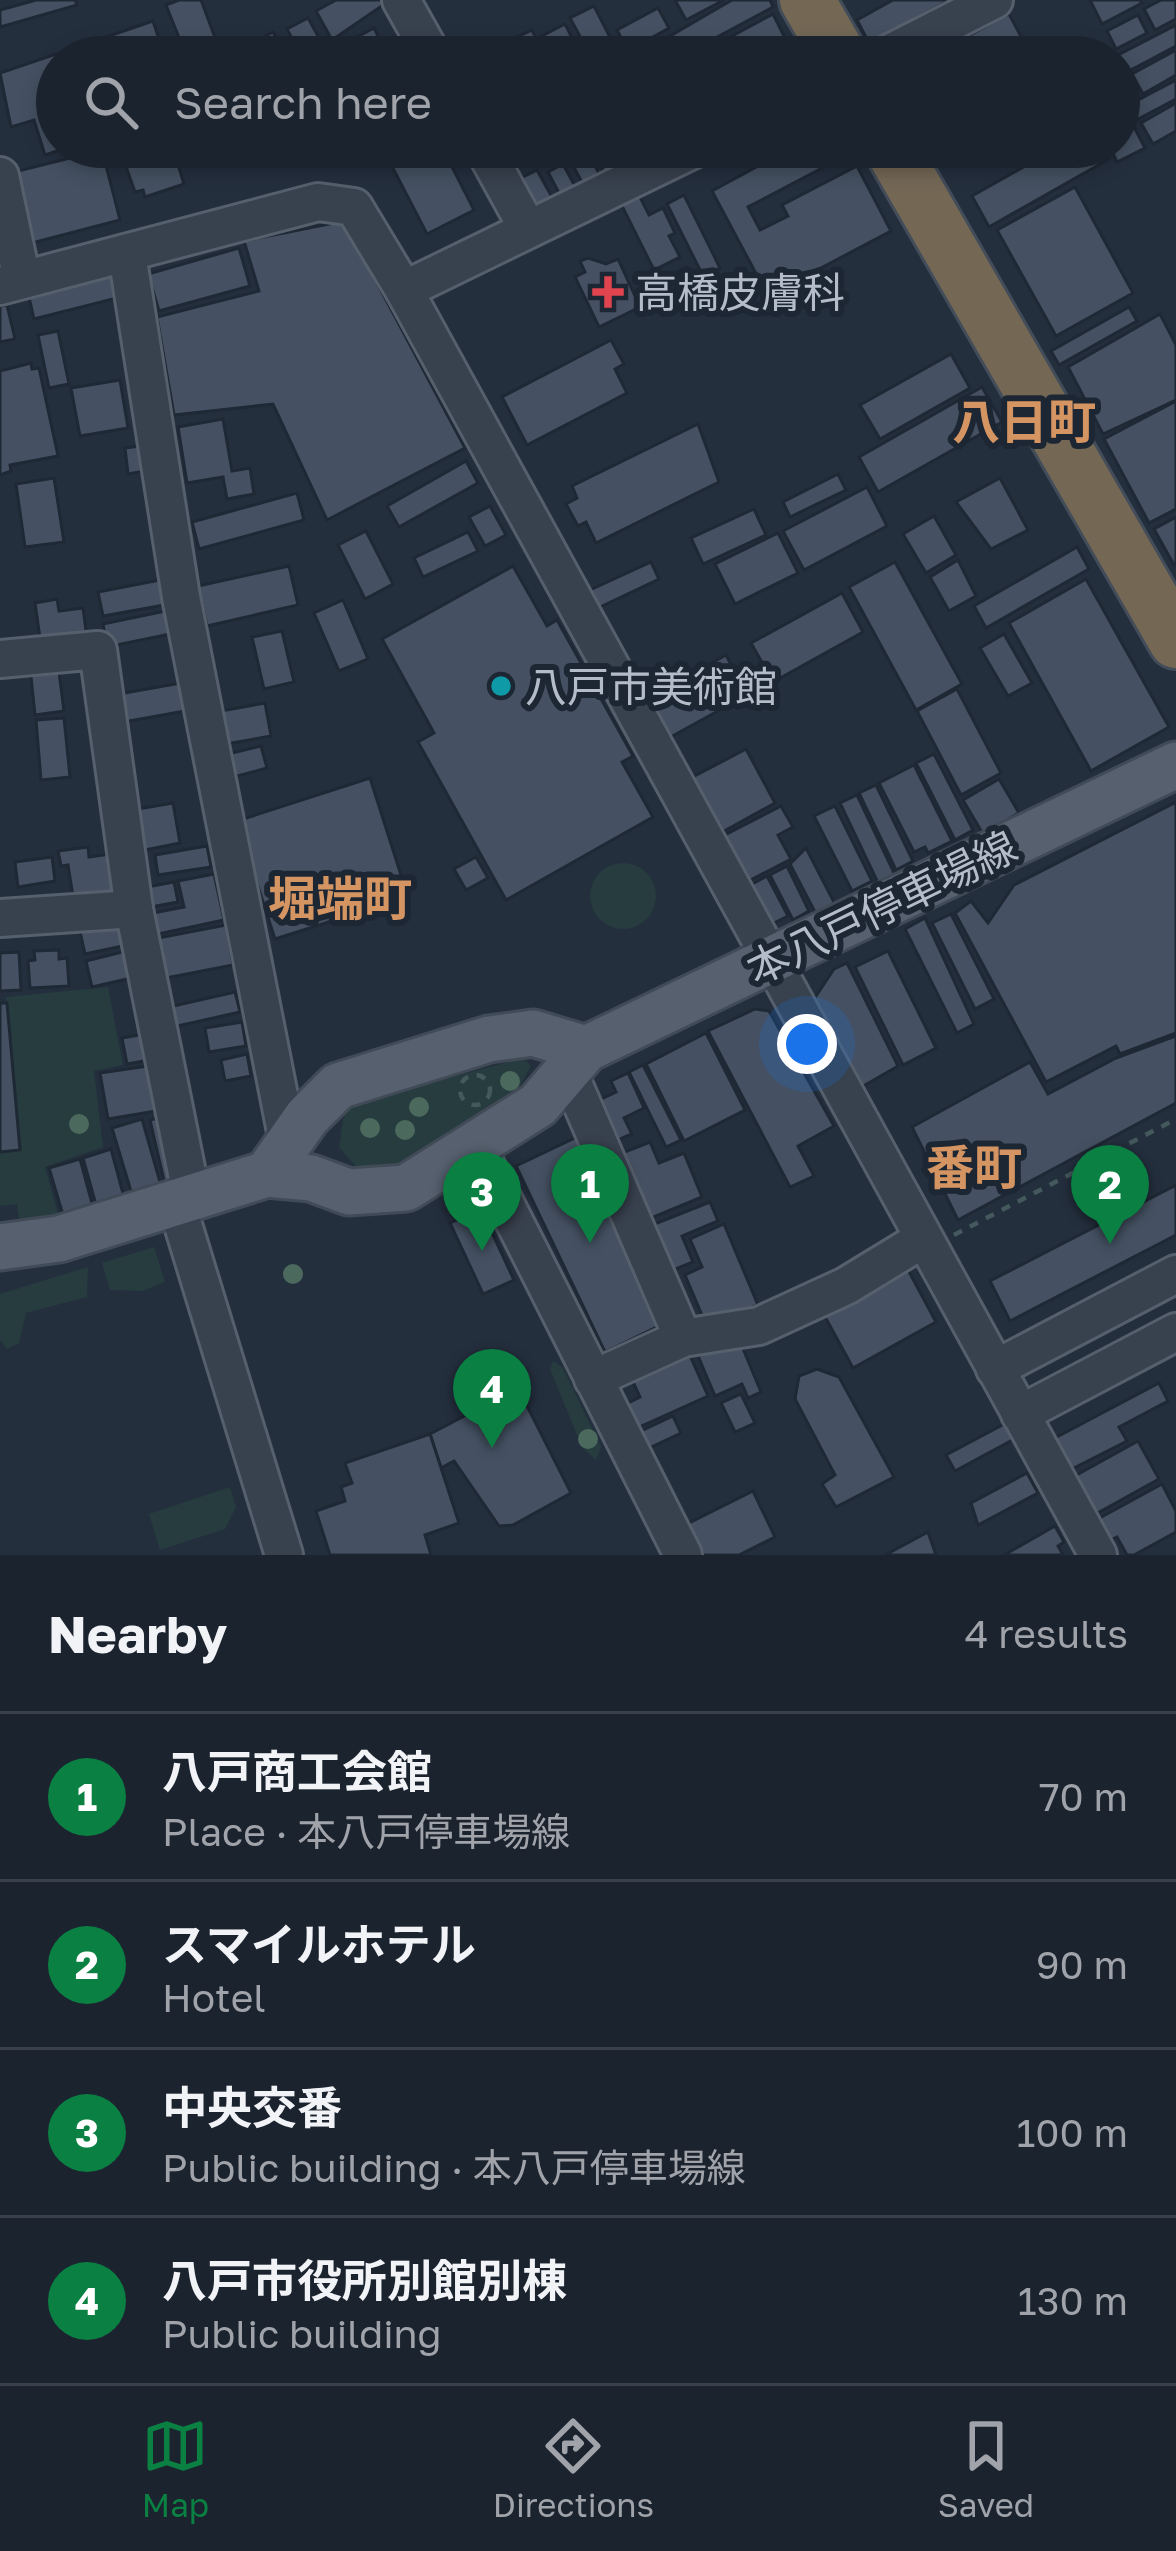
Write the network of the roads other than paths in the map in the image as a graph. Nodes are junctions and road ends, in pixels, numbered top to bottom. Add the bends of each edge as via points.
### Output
1 (401, 0) edge
2 (807, 0) edge
3 (994, 0) edge
4 (421, 36) edge
5 (828, 36) edge
6 (923, 36) edge
7 (495, 168) edge
8 (654, 168) edge
9 (903, 168) edge
10 (0, 176) edge
11 (528, 229) junction
12 (128, 254) junction
13 (11, 283) edge
14 (404, 290) junction
15 (1176, 641) edge
16 (0, 658) edge
17 (1176, 765) edge
18 (134, 909) junction
19 (0, 918) edge
20 (769, 961) junction
21 (578, 1062) junction
22 (480, 1126) junction
23 (278, 1161) junction
24 (184, 1200) junction
25 (925, 1244) junction
26 (0, 1247) edge
27 (1176, 1274) edge
28 (1176, 1332) edge
29 (683, 1338) junction
30 (995, 1369) junction
31 (593, 1379) junction
32 (1024, 1422) junction
33 (284, 1555) edge
34 (683, 1555) edge
35 (1099, 1555) edge

1 - 4 street
2 - 5 highway
3 - 6 street
7 - 11 street
8 - 11 street
9 - 15 highway
10 - 13 street
11 - 14 street
12 - 13 street
12 - 14 street via 318,202 353,207
12 - 23 street
14 - 20 street
16 - 18 street via 98,650
17 - 20 main road, 本八戸停車場線
18 - 19 street
18 - 24 street
20 - 21 main road, 本八戸停車場線
20 - 25 street
21 - 22 main road, 本八戸停車場線 via 538,1105
21 - 23 main road via 533,1033 378,1071 338,1087
21 - 29 street
22 - 23 main road, 本八戸停車場線 via 406,1188 349,1192
22 - 31 street
23 - 24 main road, 本八戸停車場線
24 - 26 main road, 本八戸停車場線 via 59,1239
24 - 33 street
25 - 29 street via 759,1326
25 - 30 street
27 - 30 street
28 - 32 street via 1085,1380 1087,1399
29 - 31 street
30 - 32 street
31 - 34 street
32 - 35 street

